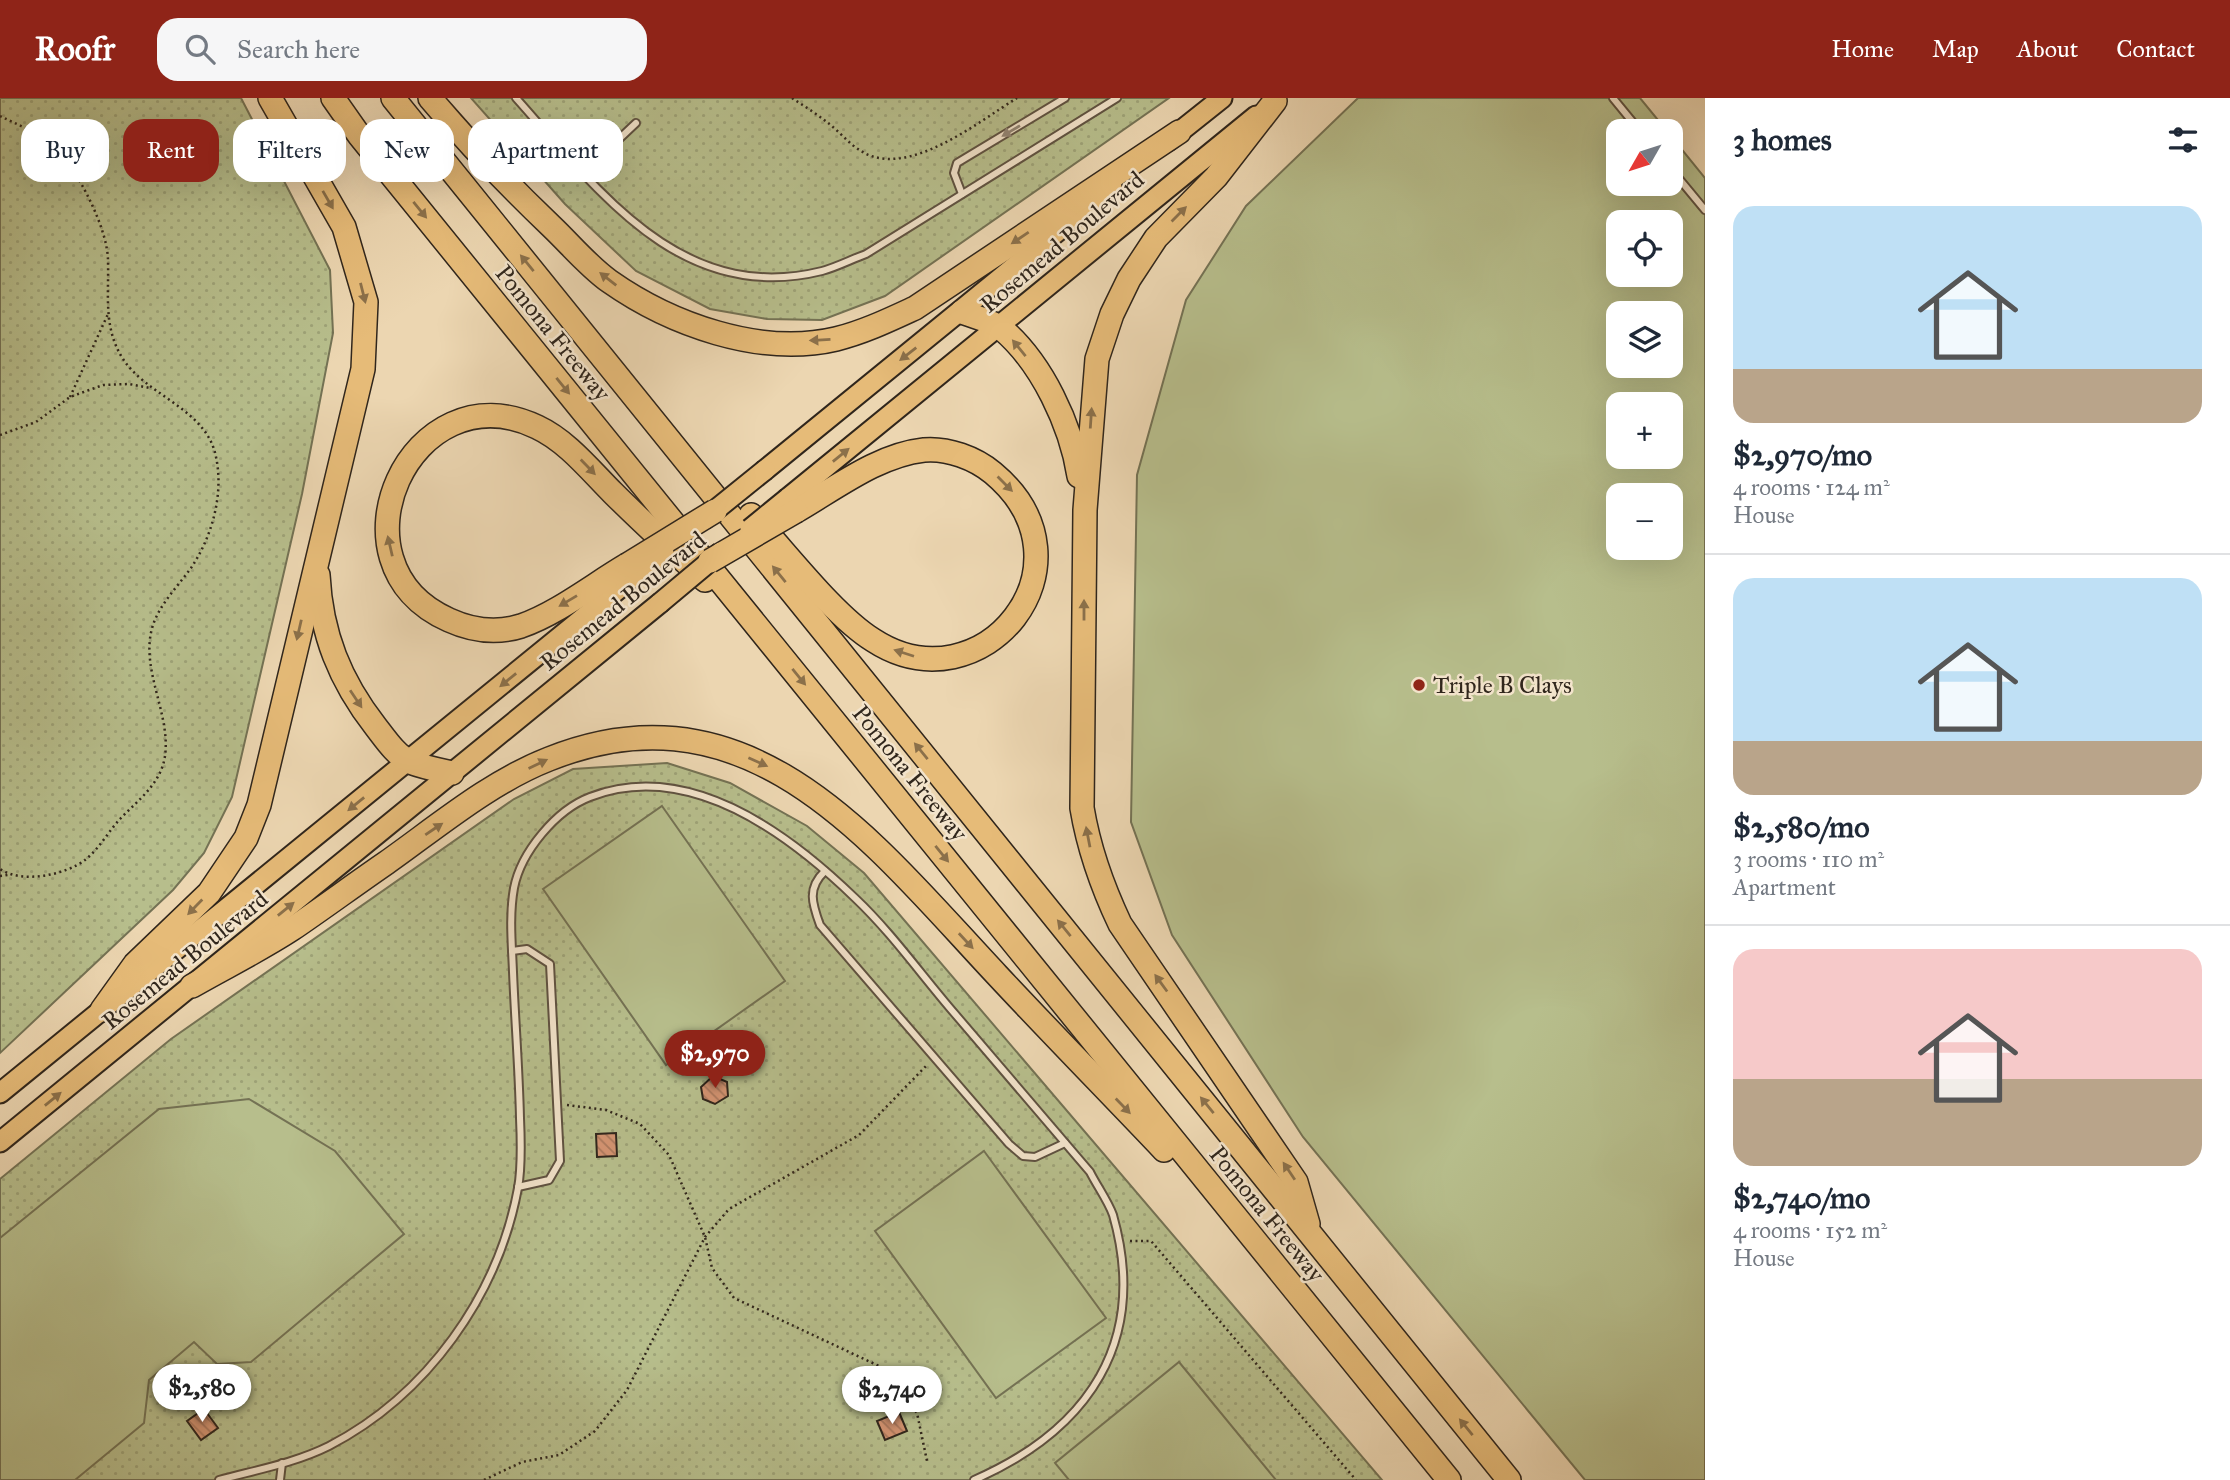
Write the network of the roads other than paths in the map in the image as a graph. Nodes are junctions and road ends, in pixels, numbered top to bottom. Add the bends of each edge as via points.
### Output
1 (270, 98) edge
2 (332, 98) edge
3 (393, 98) edge
4 (430, 98) edge
5 (516, 98) edge
6 (1065, 98) edge
7 (1222, 98) edge
8 (1612, 98) edge
9 (1115, 99) edge
10 (1277, 99) edge
11 (535, 119) edge
12 (1630, 119) edge
13 (636, 122) dead end
14 (1179, 132) junction
15 (623, 135) edge
16 (592, 182) edge
17 (1684, 185) edge
18 (962, 194) junction
19 (1705, 210) edge
20 (962, 312) junction
21 (999, 326) junction
22 (601, 354) junction
23 (792, 505) junction
24 (1085, 510) junction
25 (715, 511) joint
26 (710, 561) joint
27 (318, 565) junction
28 (632, 570) junction
29 (770, 642) junction
30 (409, 761) junction
31 (452, 773) junction
32 (825, 871) junction
33 (512, 951) junction
34 (192, 986) junction
35 (102, 1010) junction
36 (0, 1093) edge
37 (0, 1142) edge
38 (1065, 1143) junction
39 (518, 1186) junction
40 (1311, 1235) junction
41 (1279, 1269) junction
42 (282, 1463) junction
43 (219, 1480) edge
44 (280, 1480) edge
45 (974, 1480) edge
46 (1449, 1480) edge
47 (1509, 1480) edge

1 -> 27 highway via 344,227 366,302 363,369
2 -> 29 highway, Pomona Freeway
22 -> 3 highway, Pomona Freeway
14 -> 4 highway via 915,307 833,340 774,343 713,333 657,312 607,279 469,144
5 - 11 lane
6 -> 18 lane via 957,163 954,173
7 - 14 main road, Rosemead Boulevard
8 - 12 lane
9 - 18 lane
10 - 21 main road, Rosemead Boulevard
24 -> 10 highway via 1097,359 1112,314 1156,238 1216,177
13 - 15 lane
14 - 20 main road, Rosemead Boulevard
16 - 18 lane via 635,225 667,248 706,267 779,278 823,271 866,254
17 - 19 lane
20 - 21 highway
20 -> 25 main road, Rosemead Boulevard, bridge
23 -> 21 main road, Rosemead Boulevard
24 -> 21 highway via 1075,452 1061,414 1018,345
23 -> 22 highway via 886,459 925,450 956,453 984,465 1010,487 1029,518 1035,581 1018,614 998,636 970,651 938,660 906,655 873,641 841,613
40 -> 22 highway, Pomona Freeway
23 - 26 highway, bridge
40 -> 24 highway via 1296,1182 1119,924 1088,845 1082,808
25 - 28 highway, bridge
26 - 31 main road, Rosemead Boulevard, bridge
27 -> 30 highway via 325,631 336,664 359,705 394,750
27 -> 35 highway via 307,593 259,805 246,838 209,893 135,964
28 -> 29 highway via 520,626 492,631 465,627 414,597 399,575 386,522 396,480 408,458 450,425 492,417 538,427 578,457
28 -> 30 main road, Rosemead Boulevard
29 -> 41 highway, Pomona Freeway
30 - 31 highway
30 -> 35 main road, Rosemead Boulevard
34 -> 31 main road, Rosemead Boulevard
32 - 33 lane via 791,844 696,792 657,786 614,788 582,800 552,824 527,854 514,886
32 - 38 lane via 858,900
32 - 38 lane via 811,891 820,925 934,1058 1023,1156 1035,1157
33 - 39 lane via 520,1120
33 - 39 lane via 527,949 550,964 560,1161 549,1180
37 -> 34 main road, Rosemead Boulevard
34 -> 41 highway via 289,931 479,798 547,759 621,739 660,738 730,750 794,780 832,806 929,900
35 - 36 main road, Rosemead Boulevard
38 - 45 lane via 1090,1172 1112,1213 1125,1295 1111,1355 1086,1400 1052,1436 1014,1462
39 - 42 lane via 499,1250 475,1306 440,1356 366,1425 326,1448
47 -> 40 highway, Pomona Freeway
41 - 46 highway, Pomona Freeway
42 - 43 lane
42 - 44 lane

